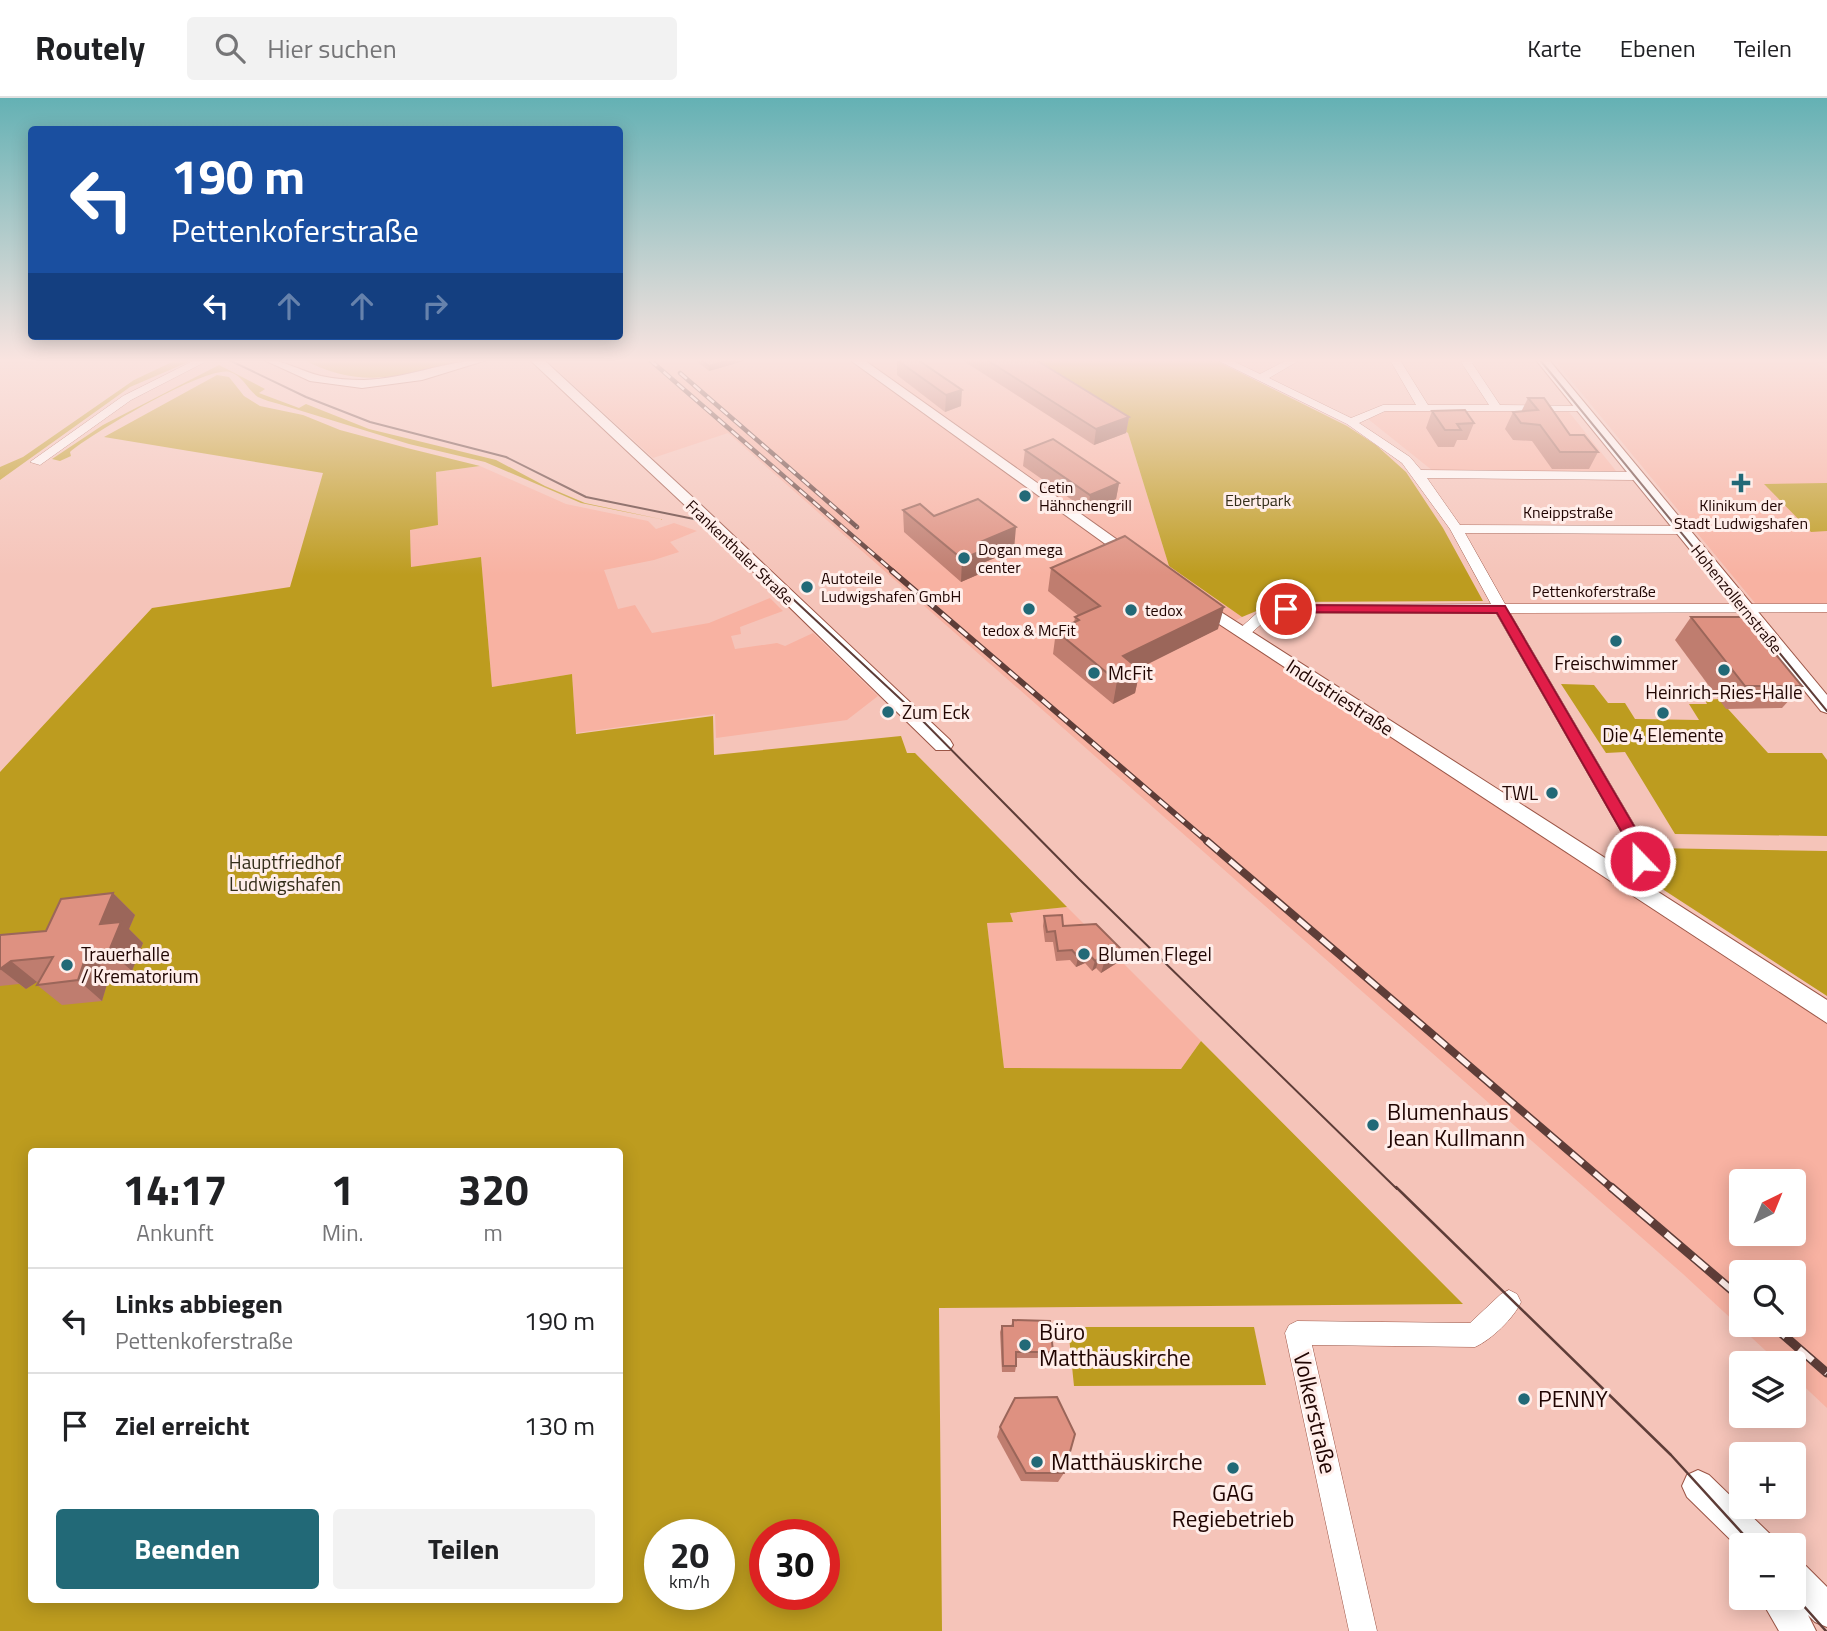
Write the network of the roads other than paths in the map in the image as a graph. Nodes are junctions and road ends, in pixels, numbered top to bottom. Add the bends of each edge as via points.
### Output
1 (80, 432) edge
2 (613, 432) edge
3 (957, 432) edge
4 (1365, 432) edge
5 (1600, 432) edge
6 (36, 462) dead end
7 (1418, 474) junction
8 (1636, 475) junction
9 (1456, 529) junction
10 (1681, 530) junction
11 (1153, 570) edge
12 (1184, 592) edge
13 (1745, 608) junction
14 (1827, 608) edge
15 (1501, 609) junction
16 (1243, 633) junction
17 (1827, 708) edge
18 (943, 746) dead end
19 (1624, 881) junction
20 (1827, 1013) edge
21 (1509, 1303) dead end
22 (1732, 1533) edge
23 (1747, 1533) edge
24 (1806, 1590) edge
25 (1785, 1610) edge
26 (1827, 1610) edge
27 (1363, 1631) edge
28 (1799, 1631) edge

1 - 6 street
2 - 18 street, Frankenthaler Straße
3 - 11 street
4 - 7 street
5 - 8 street, Hohenzollernstraße
7 - 8 street
7 - 9 street
8 - 10 street, Hohenzollernstraße
9 - 10 street, Kneippstraße
9 - 15 street
10 - 13 street, Hohenzollernstraße
12 - 16 street, Industriestraße
13 - 14 street, Pettenkoferstraße
13 - 15 street, Pettenkoferstraße
13 - 17 street, Hohenzollernstraße
15 - 16 street, Pettenkoferstraße via 1286,609 1262,616
15 - 19 street via 1640,852 1636,869
16 - 19 street, Industriestraße
19 - 20 street, Industriestraße
21 - 27 street, Volkerstraße via 1475,1335 1297,1333
22 - 23 street via 1698,1486
24 - 26 street
25 - 28 street

